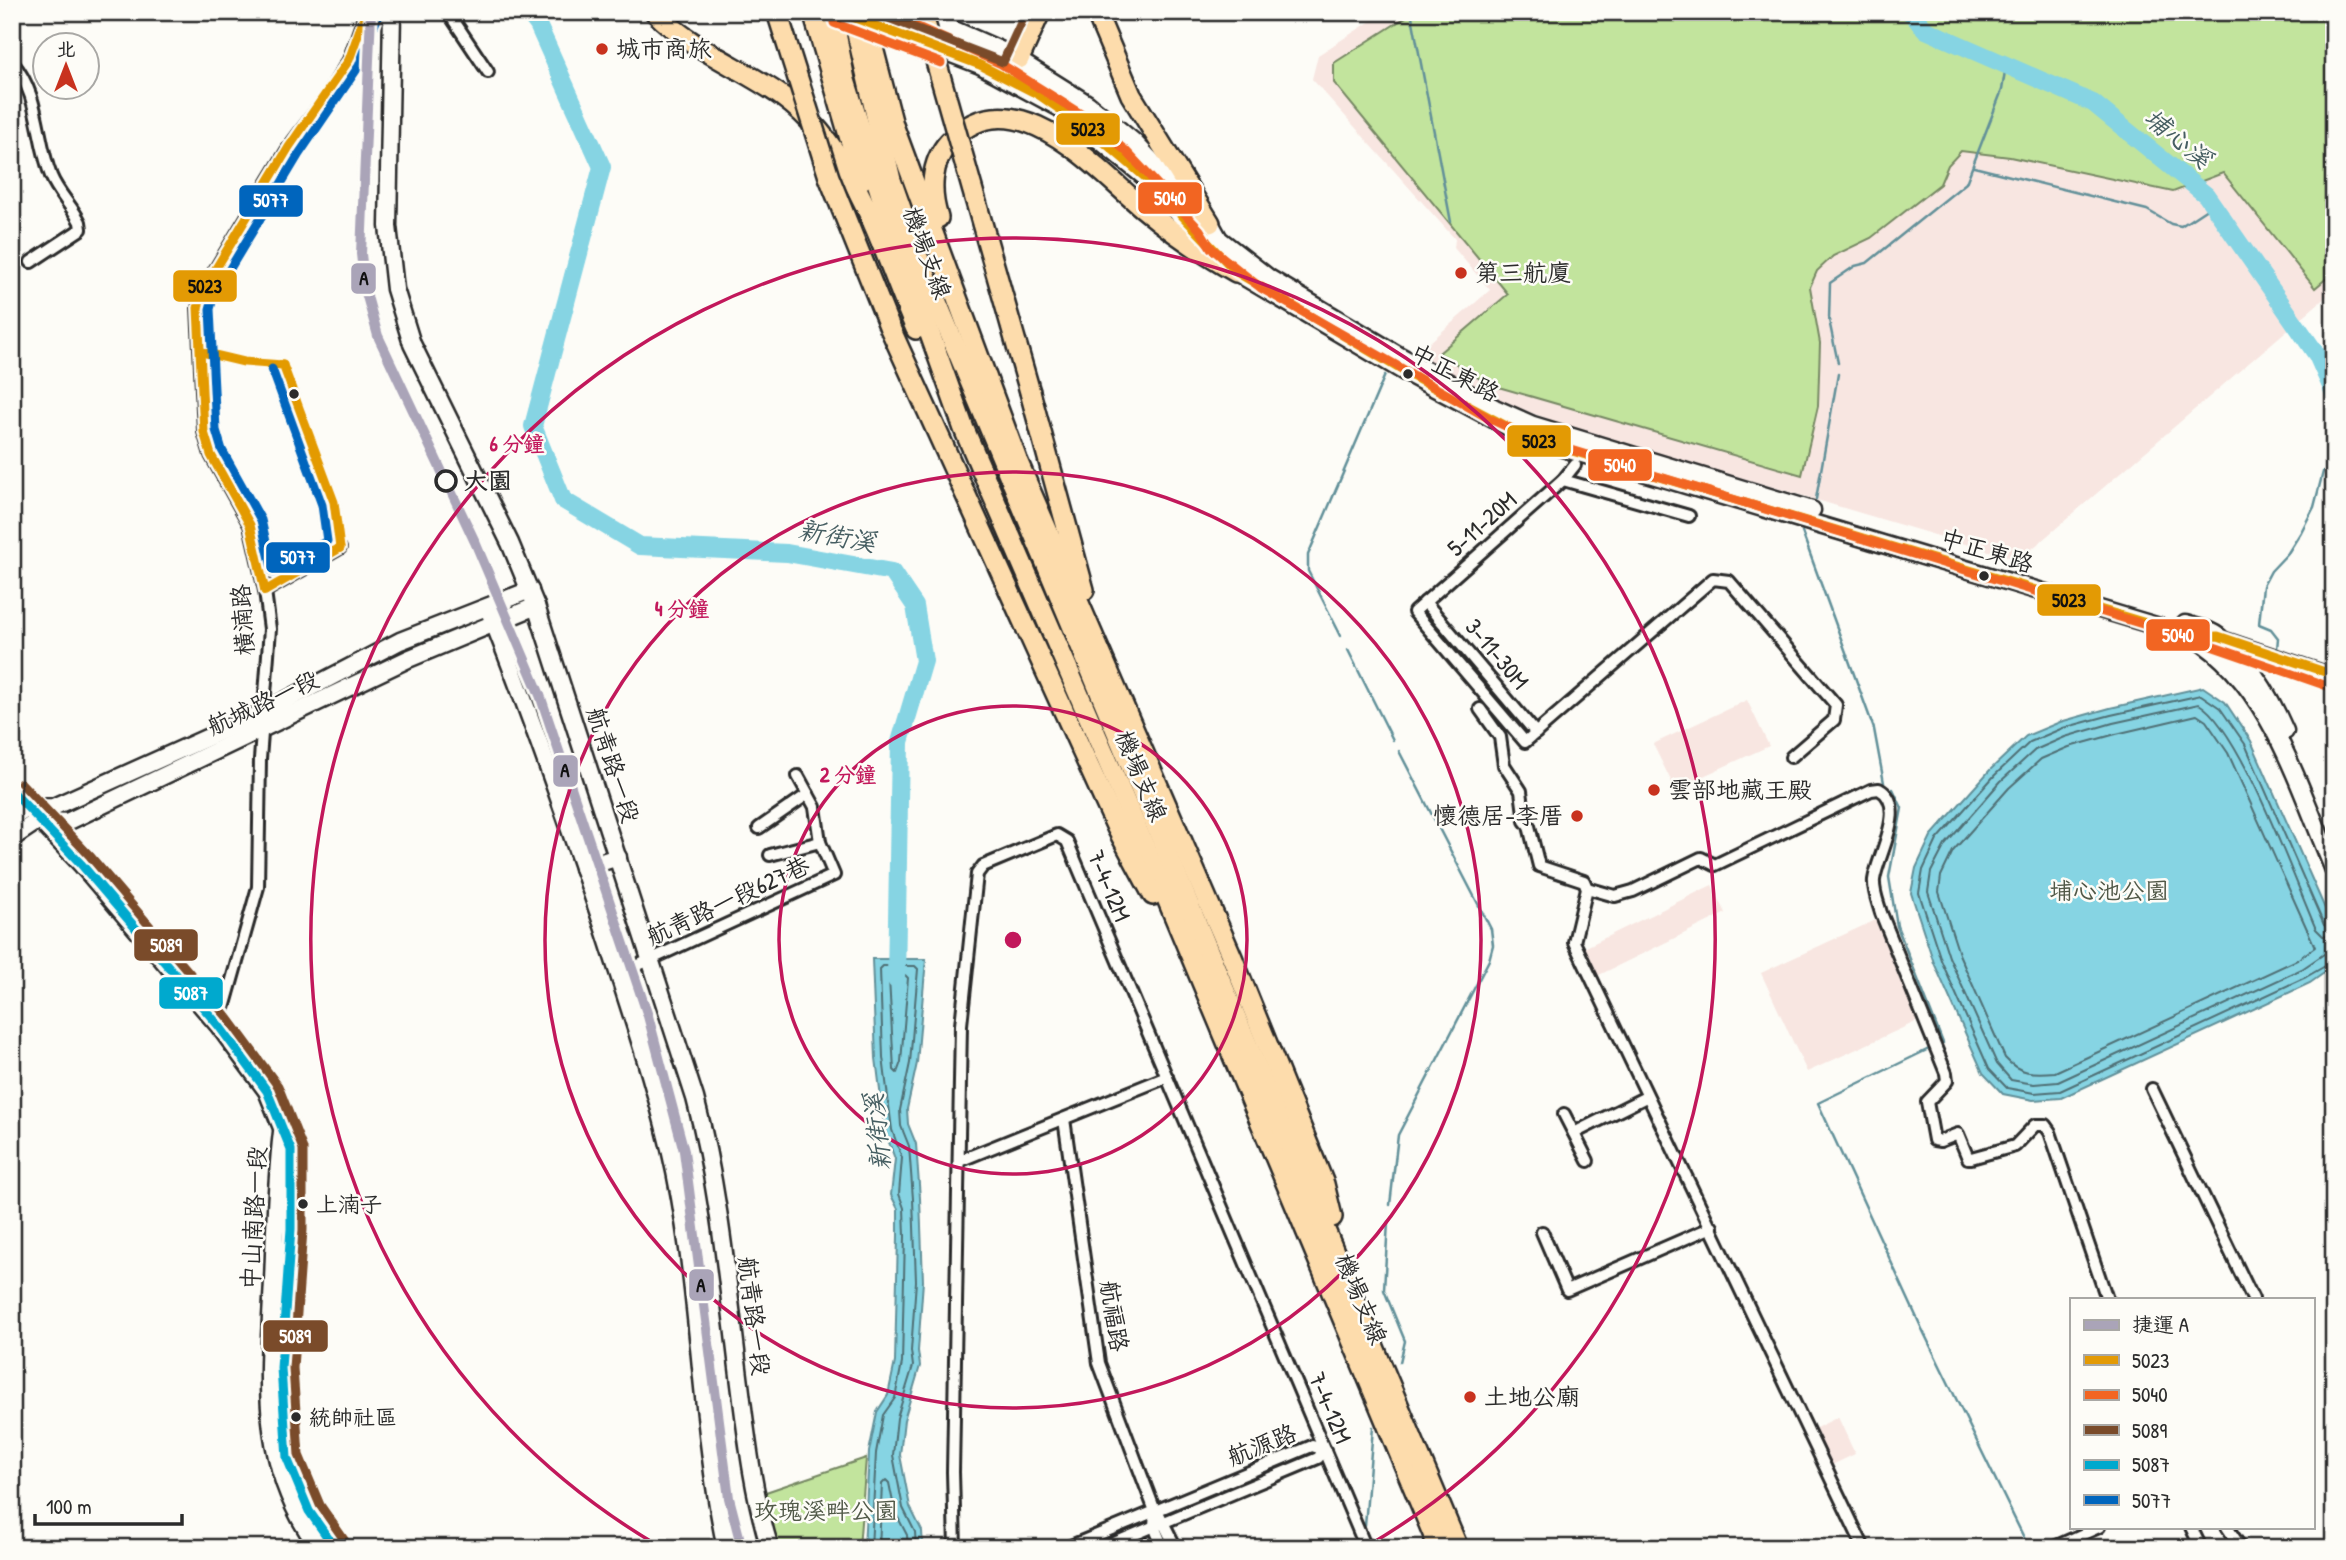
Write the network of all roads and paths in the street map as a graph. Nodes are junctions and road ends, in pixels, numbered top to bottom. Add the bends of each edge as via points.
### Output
1 (366, 12) edge
2 (392, 12) edge
3 (448, 12) edge
4 (655, 12) edge
5 (777, 12) edge
6 (813, 12) edge
7 (832, 12) edge
8 (838, 12) edge
9 (852, 12) edge
10 (868, 12) edge
11 (914, 12) edge
12 (922, 12) edge
13 (1040, 12) edge
14 (1096, 12) edge
15 (1019, 59) junction
16 (12, 62) edge
17 (488, 72) dead end
18 (1009, 78) junction
19 (1210, 223) junction
20 (886, 258) junction
21 (31, 262) dead end
22 (1236, 272) junction
23 (981, 359) junction
24 (1575, 465) dead end
25 (1563, 480) junction
26 (1689, 516) dead end
27 (340, 548) dead end
28 (265, 590) junction
29 (530, 590) junction
30 (1425, 602) junction
31 (536, 606) junction
32 (1414, 612) joint
33 (491, 615) junction
34 (1094, 635) junction
35 (2218, 636) junction
36 (2193, 637) junction
37 (2334, 676) edge
38 (1480, 709) dead end
39 (263, 720) junction
40 (1536, 733) junction
41 (1791, 757) dead end
42 (798, 776) dead end
43 (12, 791) edge
44 (808, 794) junction
45 (28, 808) junction
46 (12, 818) edge
47 (39, 820) junction
48 (759, 828) dead end
49 (12, 838) edge
50 (820, 842) junction
51 (2334, 843) edge
52 (770, 855) dead end
53 (618, 857) junction
54 (583, 868) junction
55 (2334, 870) edge
56 (1587, 888) junction
57 (1155, 899) junction
58 (651, 960) junction
59 (619, 974) junction
60 (1207, 997) junction
61 (219, 1026) junction
62 (1167, 1077) junction
63 (2152, 1089) dead end
64 (1646, 1097) junction
65 (1564, 1114) dead end
66 (1064, 1119) junction
67 (282, 1132) junction
68 (1574, 1133) junction
69 (959, 1161) junction
70 (1588, 1161) dead end
71 (1712, 1227) junction
72 (1542, 1232) dead end
73 (1347, 1276) junction
74 (2107, 1298) edge
75 (2253, 1298) edge
76 (1325, 1450) junction
77 (1155, 1511) junction
78 (1159, 1524) junction
79 (2097, 1528) edge
80 (2191, 1528) edge
81 (2228, 1528) edge
82 (319, 1548) edge
83 (335, 1548) edge
84 (726, 1548) edge
85 (770, 1548) edge
86 (956, 1548) edge
87 (1066, 1548) edge
88 (1102, 1548) edge
89 (1163, 1548) edge
90 (1176, 1548) edge
91 (1366, 1548) edge
92 (1438, 1548) edge
93 (1458, 1548) edge
94 (1864, 1548) edge
95 (2052, 1548) edge
96 (2201, 1548) edge
97 (2241, 1548) edge

1 - 28 street, 橫湳路 via 349,60 289,147 203,290 198,308 204,432 250,525
2 - 29 main road, 航青路一段 via 388,226 395,289 412,344
3 - 17 street
4 - 20 highway via 684,38 782,96 822,132 854,186
5 - 57 highway, bridge via 829,177 889,326 1117,828
6 - 20 highway
7 - 60 highway, 機場支線 via 845,80 886,211 964,429
8 - 18 main road, 中正東路, bridge
9 - 73 highway, 機場支線 via 891,180 918,257
10 - 23 highway via 893,125
11 - 15 main road, 中正東路
12 - 34 highway, bridge
13 - 15 highway
14 - 19 highway via 1130,95
15 - 18 main road
15 - 19 main road, 中正東路 via 1071,92 1134,142
16 - 21 street via 31,96 51,176 74,209 81,229
18 - 22 main road, 中正東路 via 1060,108 1146,178
19 - 35 main road, 中正東路 via 1219,239 1269,278 1400,356 1533,425
20 - 57 highway via 991,521
22 - 23 highway via 1184,241 1051,132 1025,120 983,122 964,130 942,150 932,186 974,321
22 - 36 main road, 中正東路 via 1529,438
23 - 34 highway via 1017,460
24 - 25 street, 5-11-20M
25 - 26 street
25 - 30 street, 5-11-20M
27 - 28 street
28 - 39 street, 橫湳路 via 270,629
29 - 31 main road, 航青路一段
29 - 33 main road, 航城路一段
30 - 32 street, 5-11-20M
30 - 40 street, 3-11-30M
31 - 33 main road, 航城路一段
31 - 53 main road, 航青路一段
32 - 40 street, 3-11-30M via 1525,742
33 - 39 main road, 航城路一段 via 400,641
33 - 54 main road
34 - 73 highway via 1324,1184
35 - 36 street
35 - 37 street
35 - 51 main road via 2250,668 2274,706
36 - 55 main road, 中正東路 via 2213,648 2240,677 2269,720
38 - 56 street via 1500,737 1504,765 1521,791 1539,866 1584,881
39 - 45 main road, 航城路一段 via 53,807
39 - 47 main road, 航城路一段 via 67,822
39 - 61 street, 橫湳路 via 258,887
40 - 41 street via 1713,579 1722,578 1836,705 1835,720
42 - 44 street, 航青路一段627巷
43 - 45 main road, 中山南路一段
44 - 48 street
44 - 50 street, 航青路一段627巷 via 815,807
45 - 46 main road, 航城路一段
45 - 47 main road, 中山南路一段
47 - 49 main road
47 - 61 main road, 中山南路一段
50 - 52 street
50 - 58 street, 航青路一段627巷 via 834,875
53 - 54 main road
53 - 58 main road, 航青路一段
54 - 59 main road
56 - 64 street via 1574,942
56 - 74 street via 1615,896 1700,858 1716,865 1871,790 1885,792 1892,807 1874,889 1946,1073 1947,1081 1927,1102 1934,1139 1958,1134 1972,1158 2015,1146 2035,1125 2045,1125
57 - 60 highway via 1178,951
58 - 59 street, 航青路一段627巷
58 - 85 main road, 航青路一段 via 708,1146 750,1465
59 - 84 main road via 678,1190 715,1495
60 - 92 highway, 機場支線
61 - 67 main road, 中山南路一段 via 267,1091
62 - 66 street
62 - 69 street, 7-4-12M via 1067,841 1057,835 978,869 961,1025
62 - 76 street, 7-4-12M
63 - 75 street
64 - 68 street
64 - 71 street
65 - 68 street
66 - 69 street
66 - 77 street, 航福路 via 1099,1363
67 - 82 main road, 中山南路一段 via 270,1419 282,1483
67 - 83 main road, 中山南路一段 via 291,1150 291,1229 281,1368 287,1458 309,1511
68 - 70 street
69 - 86 street, 7-4-12M via 953,1472
71 - 72 street via 1567,1290
71 - 94 street
73 - 93 highway, 機場支線
76 - 77 street, 航源路 via 1312,1446
76 - 78 street, 航源路 via 1318,1458
76 - 91 street, 7-4-12M
77 - 78 street, 航福路
77 - 87 street, 航源路
78 - 88 street, 航源路
78 - 89 street, 航福路
78 - 90 street, 航福路
79 - 95 street
80 - 96 street
81 - 97 street

